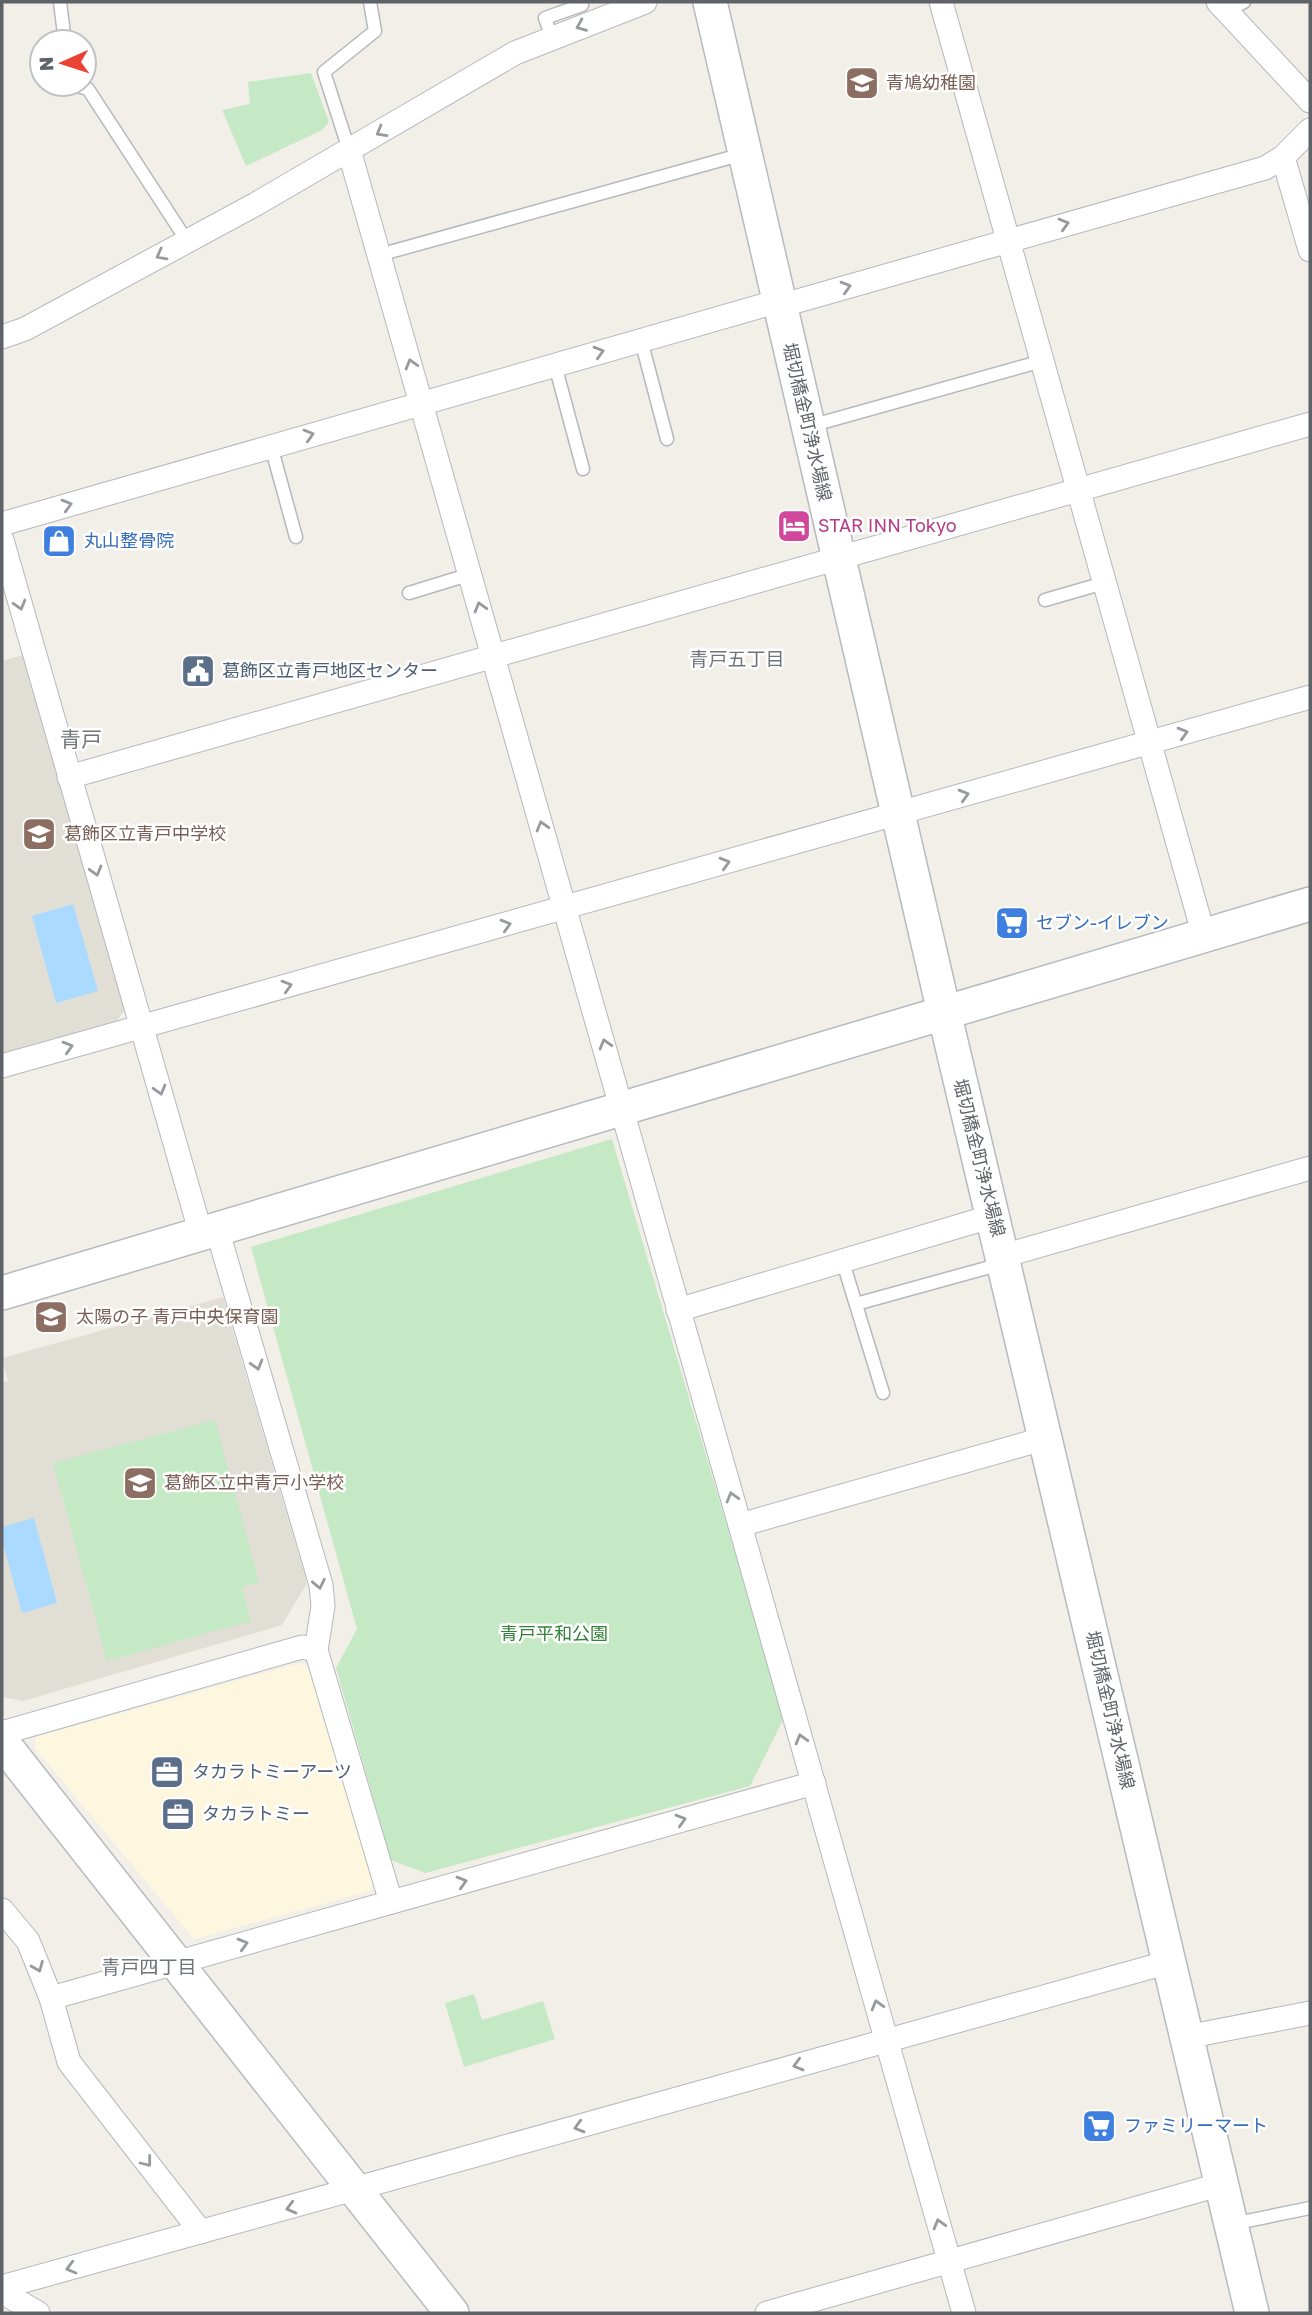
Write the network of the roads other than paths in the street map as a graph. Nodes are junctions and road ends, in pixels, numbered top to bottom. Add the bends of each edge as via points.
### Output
1 (60, 2) edge
2 (370, 2) edge
3 (581, 2) edge
4 (645, 2) edge
5 (709, 2) edge
6 (941, 2) edge
7 (1230, 5) edge
8 (63, 28) edge
9 (552, 38) junction
10 (94, 98) edge
11 (1310, 101) edge
12 (1310, 130) edge
13 (349, 150) junction
14 (743, 153) junction
15 (1283, 157) junction
16 (1007, 240) junction
17 (187, 241) junction
18 (1310, 250) edge
19 (379, 255) junction
20 (780, 303) junction
21 (2, 337) edge
22 (641, 340) junction
23 (1042, 361) junction
24 (555, 365) junction
25 (422, 403) junction
26 (1310, 424) edge
27 (808, 426) junction
28 (667, 439) dead end
29 (271, 446) junction
30 (583, 469) dead end
31 (1079, 489) junction
32 (2, 524) edge
33 (296, 537) dead end
34 (2, 540) edge
35 (839, 558) junction
36 (471, 574) junction
37 (1104, 583) junction
38 (409, 593) dead end
39 (1045, 600) dead end
40 (494, 656) junction
41 (1310, 696) edge
42 (1149, 743) junction
43 (69, 777) junction
44 (898, 813) junction
45 (1310, 904) edge
46 (565, 908) junction
47 (1204, 936) junction
48 (944, 1012) junction
49 (141, 1027) junction
50 (2, 1066) edge
51 (621, 1110) junction
52 (1310, 1168) edge
53 (993, 1216) junction
54 (209, 1231) junction
55 (842, 1259) junction
56 (1004, 1259) junction
57 (2, 1293) edge
58 (856, 1304) junction
59 (678, 1310) junction
60 (883, 1393) dead end
61 (1046, 1438) junction
62 (740, 1525) junction
63 (316, 1650) junction
64 (2, 1733) edge
65 (2, 1742) edge
66 (814, 1783) junction
67 (391, 1902) junction
68 (2, 1910) edge
69 (177, 1962) junction
70 (1169, 1962) junction
71 (51, 1998) junction
72 (1310, 2013) edge
73 (1186, 2037) junction
74 (887, 2040) junction
75 (1222, 2184) junction
76 (356, 2190) junction
77 (1310, 2208) edge
78 (1231, 2224) junction
79 (201, 2232) junction
80 (949, 2263) junction
81 (7, 2299) edge
82 (38, 2313) edge
83 (452, 2313) edge
84 (767, 2313) edge
85 (964, 2313) edge
86 (1252, 2313) edge

1 - 8 lane
2 - 13 lane via 374,31 324,72
3 - 9 lane via 545,18
4 -> 9 street
5 - 14 street, 堀切橋金町浄水場線
6 - 16 street
7 - 11 street
9 -> 13 street via 515,53
10 - 17 lane
12 - 15 street
13 - 17 street
13 - 19 street
14 - 19 lane
14 - 20 street, 堀切橋金町浄水場線
16 -> 15 street via 1265,168
15 - 18 street
20 -> 16 street
16 - 23 street
17 -> 21 street
25 -> 19 street
20 - 22 street
20 - 27 street, 堀切橋金町浄水場線
24 -> 22 street
22 - 28 lane
23 - 27 lane
23 - 31 street
24 - 25 street
24 - 30 lane
29 -> 25 street
25 - 36 street
26 - 31 street
27 - 35 street, 堀切橋金町浄水場線
32 -> 29 street
29 - 33 lane
31 - 35 street
31 - 37 street
34 -> 43 street
35 - 40 street
35 - 44 street, 堀切橋金町浄水場線
36 - 38 lane
40 -> 36 street
37 - 39 lane
37 - 42 street
40 - 43 street
46 -> 40 street
42 -> 41 street
44 -> 42 street
42 - 47 street
43 -> 49 street
46 -> 44 street
44 - 48 street, 堀切橋金町浄水場線
45 - 47 street
49 -> 46 street
51 -> 46 street
47 - 48 street
48 - 51 street
48 - 53 street, 堀切橋金町浄水場線
50 -> 49 street
49 -> 54 street
51 - 54 street
51 - 59 street
52 - 56 street
53 - 55 street
53 - 56 street, 堀切橋金町浄水場線
54 - 57 street
54 -> 63 street via 321,1585 323,1606
55 - 58 lane
55 - 59 street
56 - 58 lane
56 - 61 street, 堀切橋金町浄水場線
58 - 60 lane
62 -> 59 street
61 - 62 street
61 - 70 street, 堀切橋金町浄水場線
66 -> 62 street
63 - 64 street via 302,1647
63 - 67 street
65 - 69 street
67 -> 66 street
74 -> 66 street
69 -> 67 street
68 -> 71 street via 28,1941
69 - 71 street
69 - 76 street
70 - 73 street, 堀切橋金町浄水場線
70 - 74 street
71 -> 79 street via 69,2062
72 - 73 street
73 - 75 street, 堀切橋金町浄水場線
74 -> 76 street
80 -> 74 street
75 - 78 street, 堀切橋金町浄水場線
75 - 80 street
76 -> 79 street
76 - 83 street
77 - 78 lane
78 - 86 street, 堀切橋金町浄水場線
79 -> 81 street
80 - 84 street
80 - 85 street
81 - 82 street

